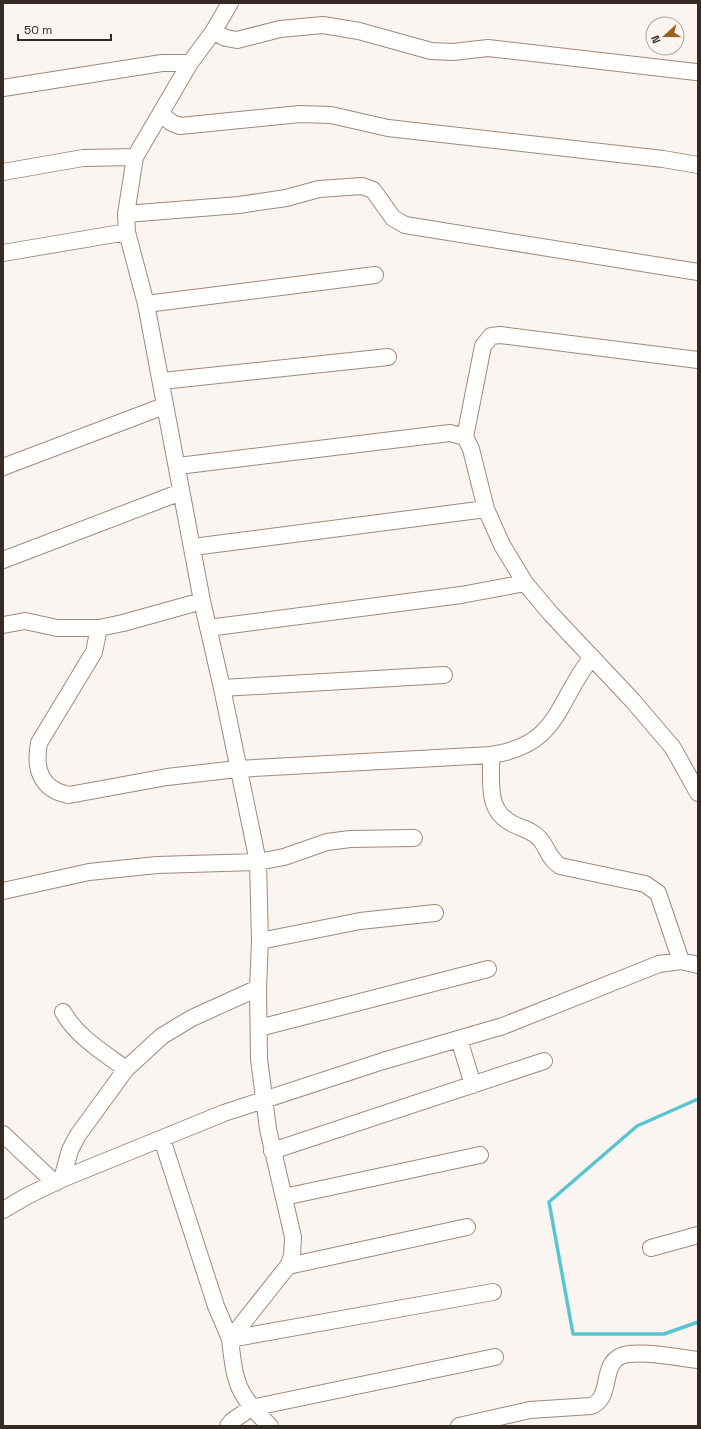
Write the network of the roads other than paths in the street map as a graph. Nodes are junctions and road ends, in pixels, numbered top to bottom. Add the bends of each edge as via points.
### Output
1 (230, 3) edge
2 (213, 32) junction
3 (190, 63) junction
4 (696, 72) dead end
5 (3, 88) edge
6 (160, 114) junction
7 (135, 157) junction
8 (698, 165) edge
9 (3, 172) edge
10 (126, 214) junction
11 (127, 232) junction
12 (3, 253) edge
13 (698, 272) edge
14 (375, 275) dead end
15 (146, 304) junction
16 (388, 357) dead end
17 (698, 360) edge
18 (162, 381) junction
19 (164, 406) junction
20 (465, 437) junction
21 (178, 466) junction
22 (3, 467) edge
23 (181, 492) junction
24 (486, 508) junction
25 (193, 547) junction
26 (3, 560) edge
27 (525, 583) junction
28 (202, 601) junction
29 (3, 625) edge
30 (99, 628) junction
31 (208, 628) junction
32 (592, 657) junction
33 (444, 675) dead end
34 (222, 688) junction
35 (491, 755) junction
36 (237, 769) junction
37 (698, 793) edge
38 (414, 838) dead end
39 (258, 862) junction
40 (3, 891) edge
41 (435, 913) dead end
42 (260, 941) junction
43 (681, 961) junction
44 (698, 964) edge
45 (488, 969) dead end
46 (258, 988) junction
47 (63, 1012) dead end
48 (258, 1028) junction
49 (459, 1039) junction
50 (544, 1061) dead end
51 (126, 1069) junction
52 (473, 1085) junction
53 (263, 1100) junction
54 (3, 1134) edge
55 (162, 1139) junction
56 (272, 1151) junction
57 (480, 1156) dead end
58 (58, 1181) junction
59 (284, 1197) junction
60 (3, 1210) edge
61 (467, 1227) dead end
62 (698, 1235) edge
63 (651, 1248) dead end
64 (288, 1266) junction
65 (493, 1292) dead end
66 (230, 1339) junction
67 (495, 1357) dead end
68 (698, 1360) edge
69 (251, 1408) junction
70 (228, 1426) edge
71 (270, 1426) edge
72 (459, 1426) edge

1 - 2 street
2 - 3 street
2 - 4 street via 237,40 280,29 323,25 359,31 431,51 502,49
3 - 5 street via 162,63
3 - 6 street
6 - 7 street
6 - 8 street via 180,126 300,114 331,115 388,128
7 - 9 street via 83,158
7 - 10 street
10 - 11 street
10 - 13 street via 239,205 286,198 319,189 362,186 373,190 393,218 405,225
11 - 12 street
11 - 15 street
14 - 15 street
15 - 18 street
16 - 18 street
17 - 20 street via 500,335 491,336 483,346
18 - 19 street
19 - 21 street
19 - 22 street
20 - 21 street via 450,433
20 - 24 street via 471,449
21 - 23 street
23 - 25 street
23 - 26 street
24 - 25 street
24 - 27 street via 502,545
25 - 28 street
27 - 31 street via 461,595
27 - 32 street
28 - 30 street
28 - 31 street
29 - 30 street via 25,621 57,628
30 - 36 street via 94,652 39,743 36,758 40,773 47,784 56,792 69,795 167,777
31 - 34 street
32 - 35 street via 548,730 531,744 509,753
32 - 37 street via 673,748
33 - 34 street
34 - 36 street
35 - 36 street
35 - 43 street via 492,803 498,814 513,824 528,828 540,840 552,862 560,866 645,884 652,888 658,893
36 - 39 street
38 - 39 street via 327,842 284,857
39 - 40 street via 157,865 89,872
39 - 42 street
41 - 42 street via 360,921
42 - 46 street
43 - 44 street
43 - 49 street via 659,964 503,1026
45 - 48 street
46 - 48 street
46 - 51 street via 192,1018 162,1036
47 - 51 street via 78,1033
48 - 53 street
49 - 52 street
49 - 53 street
50 - 52 street
51 - 58 street via 78,1135
52 - 56 street
53 - 55 street via 203,1121
53 - 56 street
54 - 58 street
55 - 58 street
55 - 66 street via 216,1306
56 - 59 street
57 - 59 street
58 - 60 street
59 - 64 street via 293,1237 292,1256
61 - 64 street
62 - 63 street
64 - 66 street
65 - 66 street
66 - 69 street via 233,1372
67 - 69 street
68 - 72 street via 637,1354 621,1356 612,1363 598,1403 591,1406 530,1410
69 - 70 street via 232,1420
69 - 71 street

